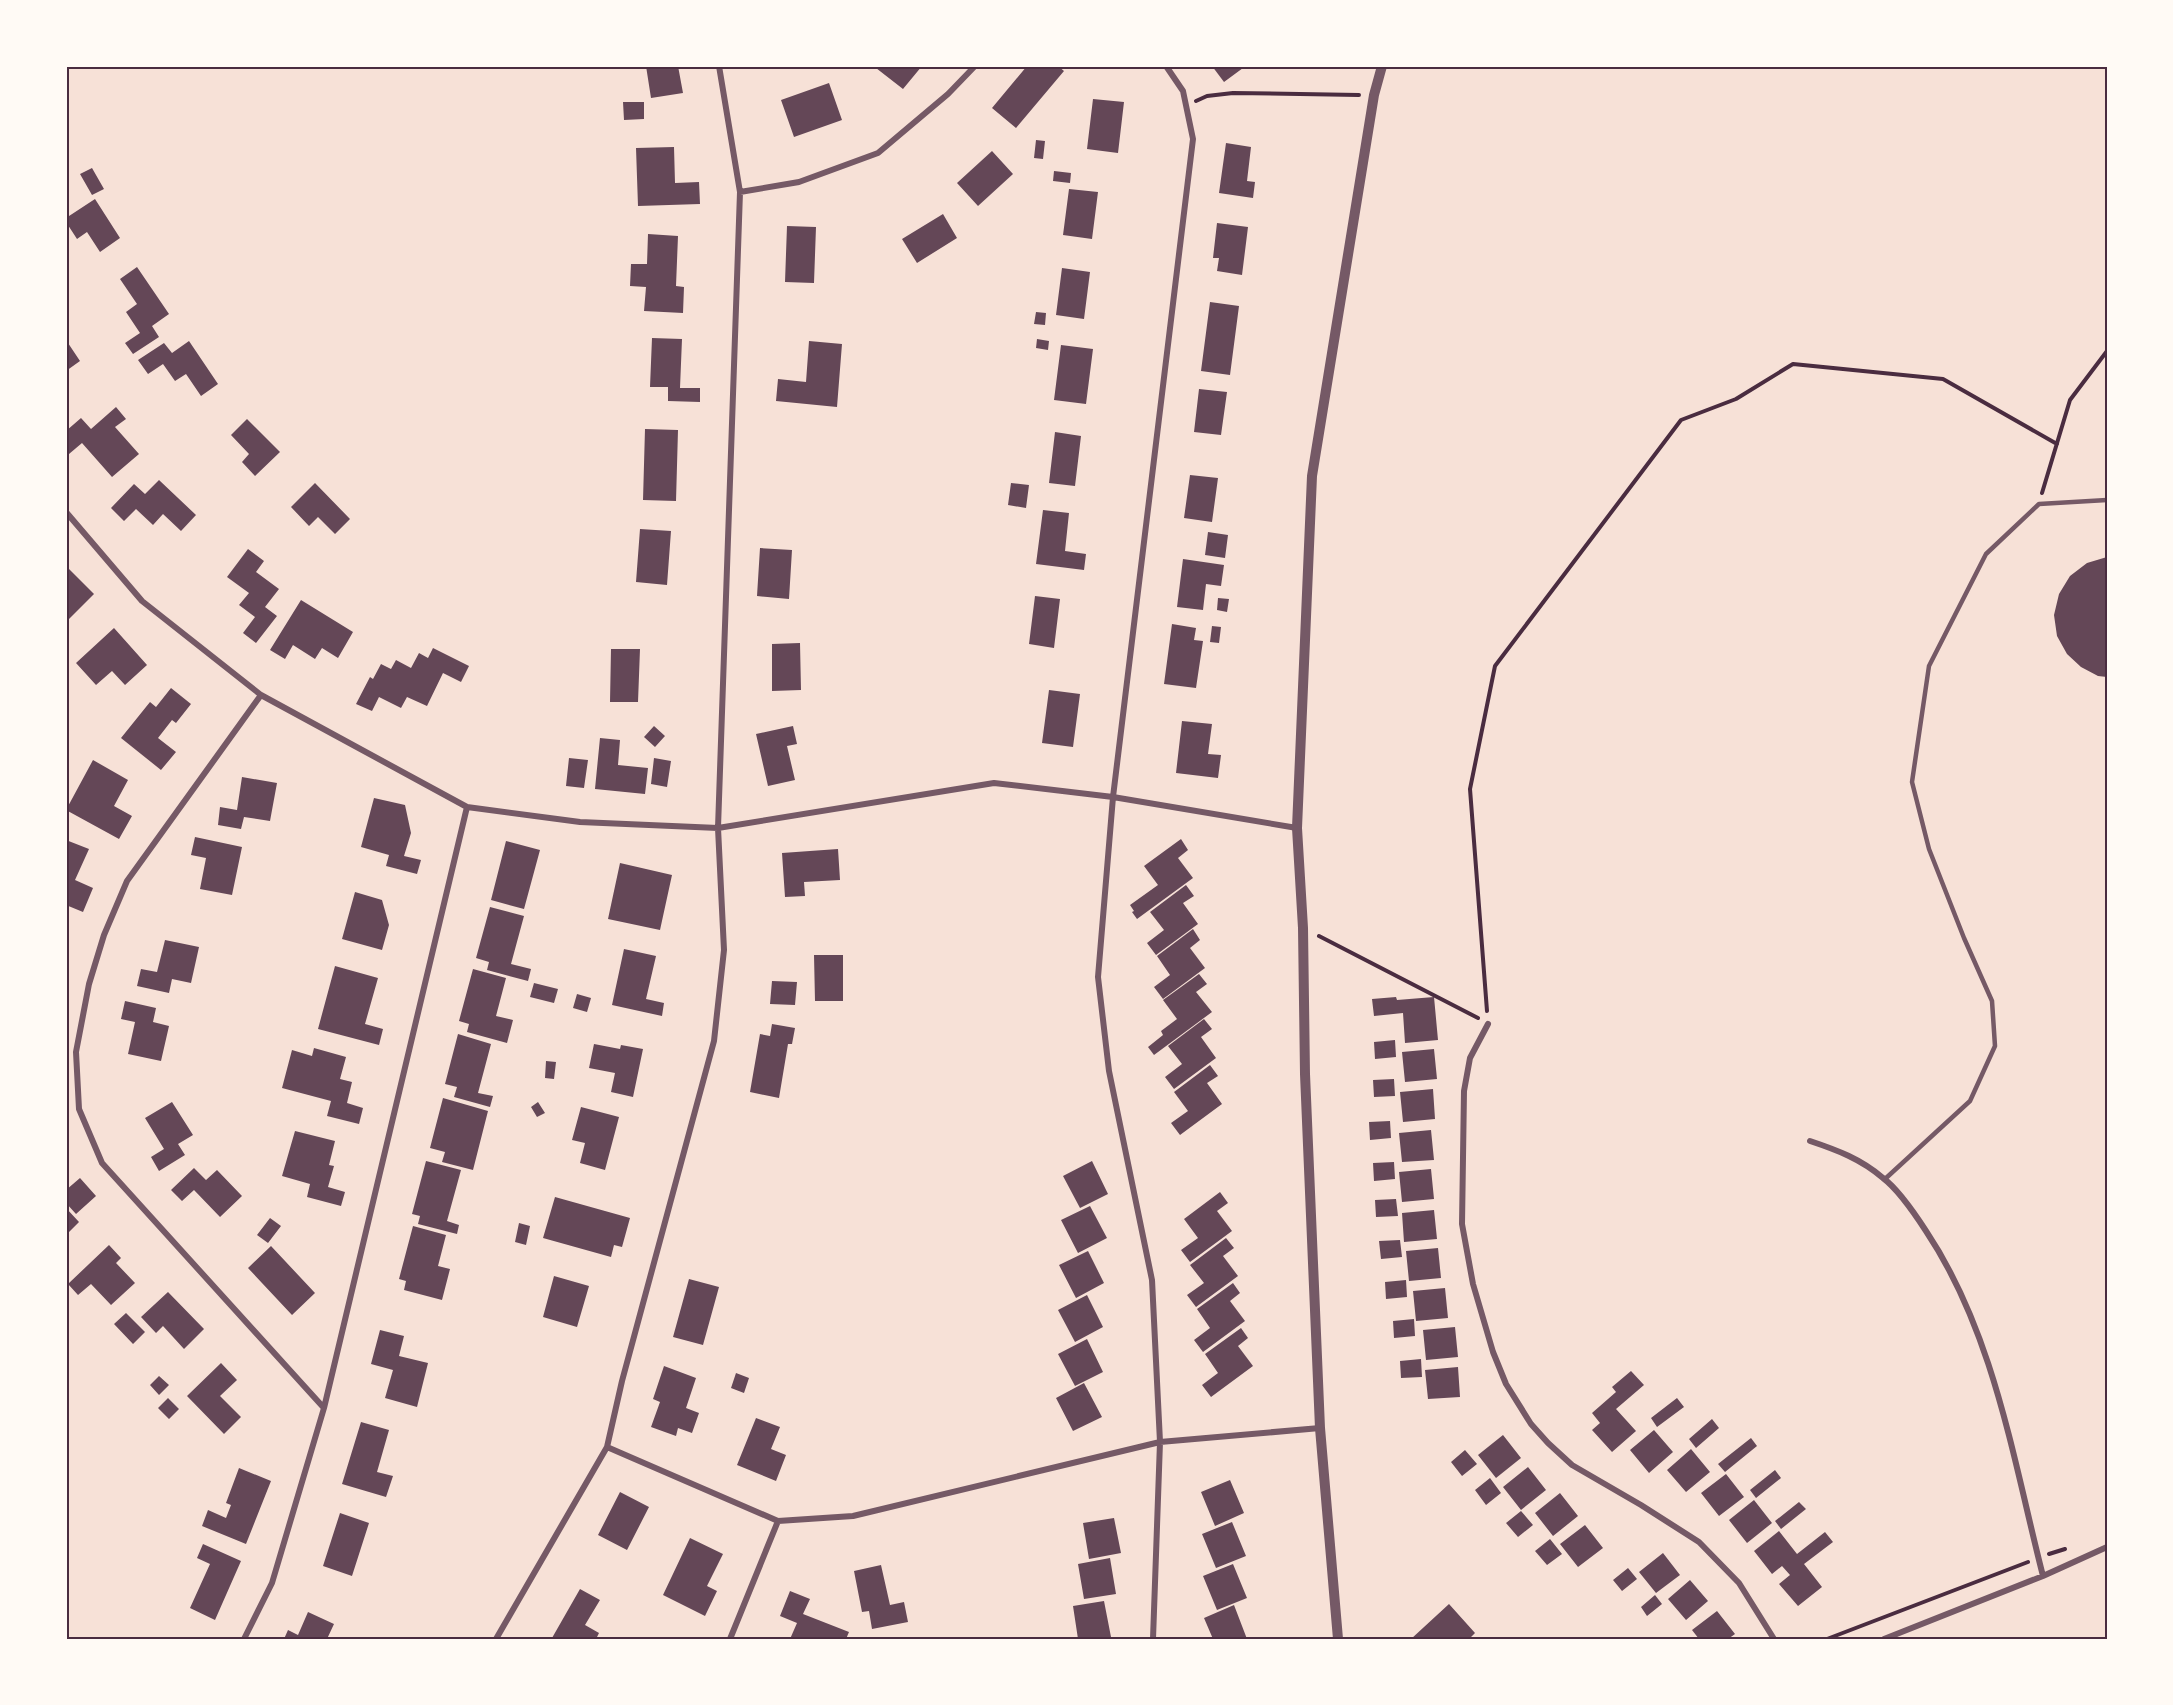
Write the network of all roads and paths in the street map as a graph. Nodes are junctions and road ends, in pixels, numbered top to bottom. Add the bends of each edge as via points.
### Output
1 (720, 66) edge
2 (975, 66) edge
3 (1166, 66) edge
4 (1382, 66) edge
5 (1374, 95) junction
6 (1186, 106) junction
7 (740, 192) junction
8 (2107, 351) edge
9 (2057, 444) junction
10 (2107, 500) edge
11 (2038, 504) junction
12 (66, 512) edge
13 (261, 695) junction
14 (1113, 797) junction
15 (468, 807) junction
16 (718, 828) junction
17 (1297, 828) junction
18 (1303, 928) junction
19 (1488, 1024) junction
20 (1810, 1141) dead end
21 (1885, 1179) junction
22 (324, 1408) junction
23 (1320, 1428) junction
24 (1160, 1442) junction
25 (607, 1447) junction
26 (778, 1521) junction
27 (2071, 1546) dead end
28 (2107, 1547) edge
29 (2038, 1558) junction
30 (2043, 1576) junction
31 (244, 1639) edge
32 (496, 1639) edge
33 (730, 1639) edge
34 (1153, 1639) edge
35 (1338, 1639) edge
36 (1774, 1639) edge
37 (1827, 1639) edge
38 (1884, 1639) edge

1 - 7 street
2 - 7 street via 878,153 799,182
3 - 6 street via 1183,91
4 - 5 street
5 - 6 path via 1233,93 1207,96
5 - 17 street via 1312,476
6 - 14 street via 1193,139
7 - 16 street
8 - 9 path via 2070,400
9 - 11 path
9 - 19 path via 1943,379 1793,364 1736,399 1681,420 1495,666 1470,789
10 - 11 lane
11 - 21 lane via 1986,554 1929,666 1912,782 1929,849 1992,1001 1995,1046 1970,1101
12 - 13 street via 142,602
13 - 15 street
13 - 22 street via 127,881 89,984 76,1052 79,1109 102,1163
14 - 16 street via 994,783
14 - 17 street
14 - 24 street via 1098,977 1109,1071 1152,1280
15 - 16 street via 580,822
15 - 22 street
16 - 25 street via 724,950 714,1041
17 - 18 street
18 - 19 path
18 - 23 street
19 - 36 street via 1470,1058 1464,1091 1462,1224 1473,1284 1506,1384 1531,1424 1572,1465 1699,1542 1739,1583
20 - 21 street via 1849,1155
21 - 29 street via 1940,1252 1966,1302 1988,1358
22 - 31 street via 272,1583
23 - 24 street
23 - 35 street
24 - 26 street via 854,1516
24 - 34 street
25 - 26 street
25 - 32 street
26 - 33 street
27 - 29 path
28 - 30 street
29 - 30 street
29 - 37 path
30 - 38 street

